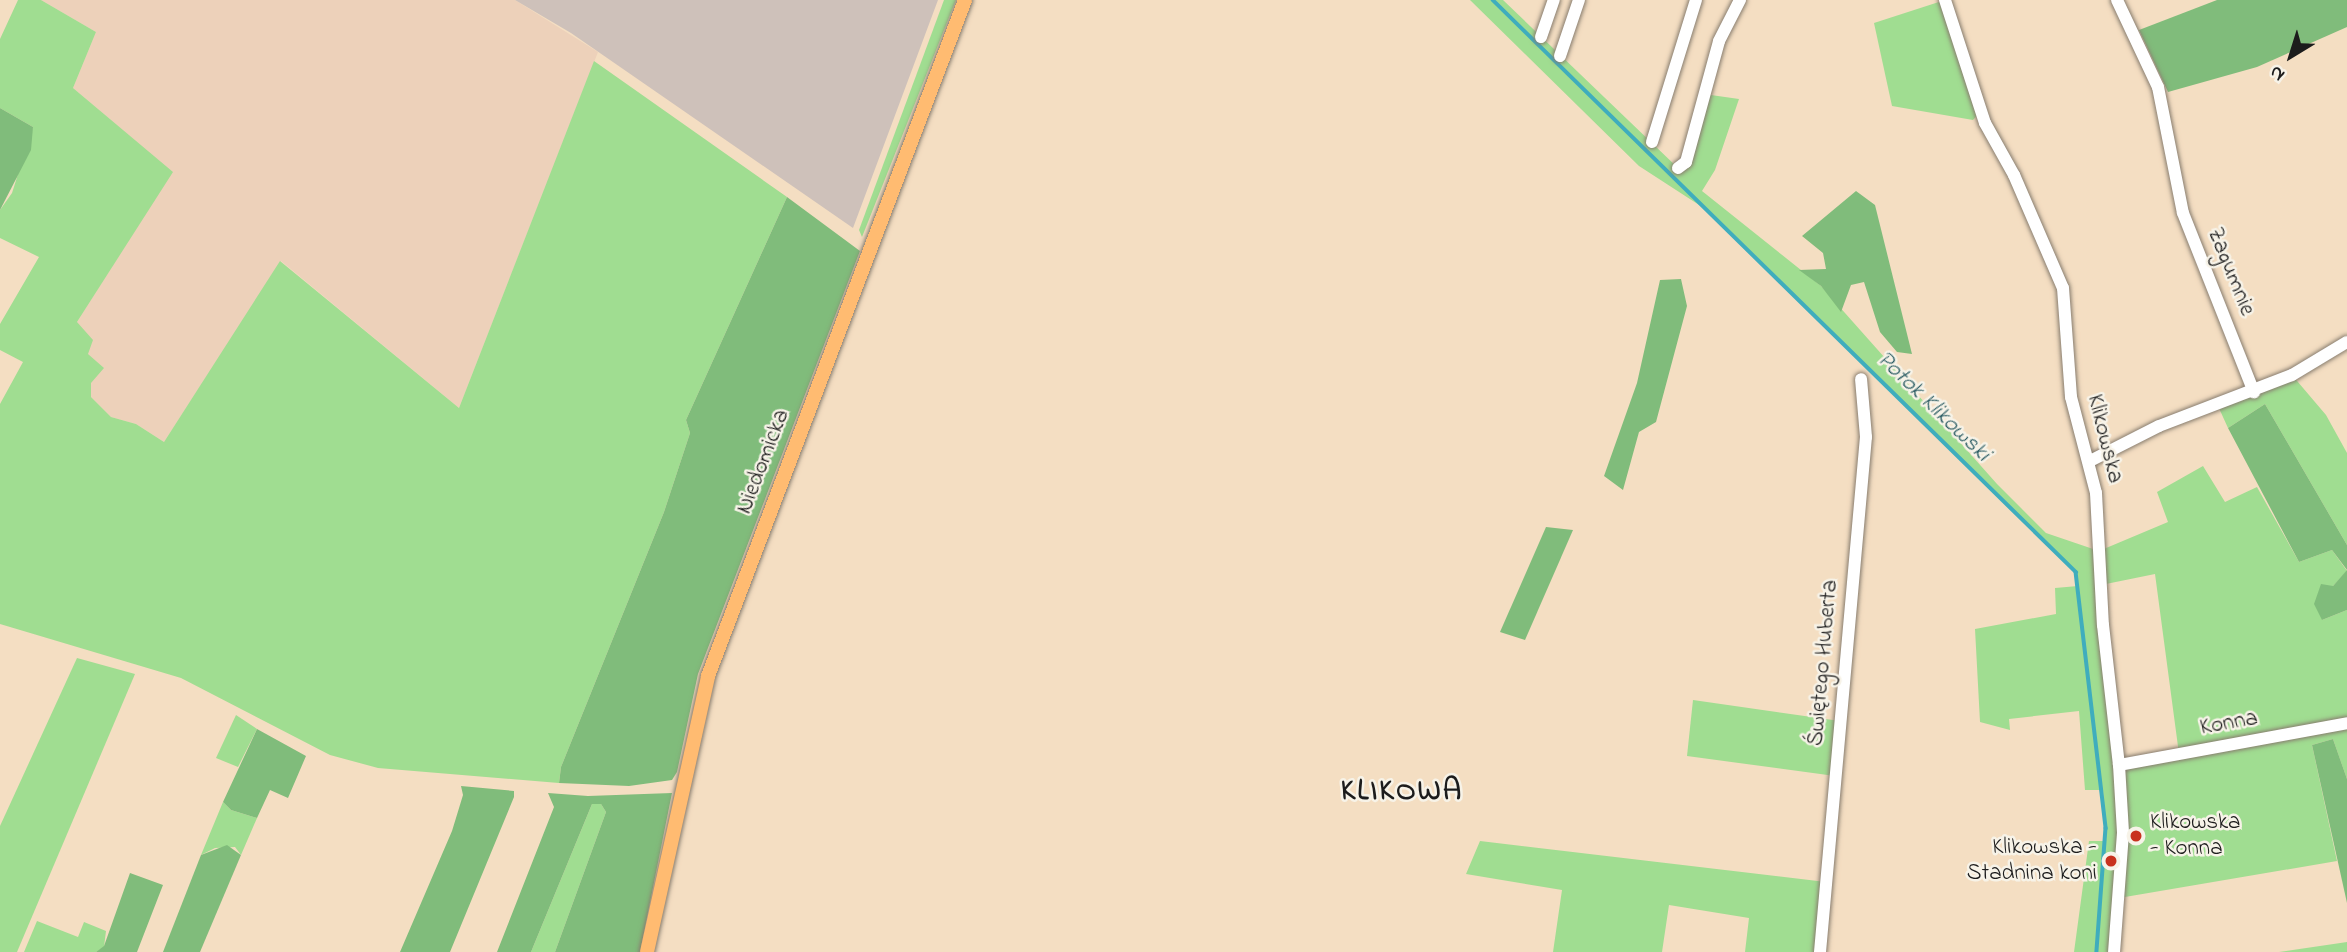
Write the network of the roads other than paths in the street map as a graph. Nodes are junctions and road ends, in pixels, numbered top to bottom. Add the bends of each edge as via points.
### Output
1 (965, 0) edge
2 (1555, 0) edge
3 (1579, 0) edge
4 (1696, 0) edge
5 (1740, 0) edge
6 (1945, 0) edge
7 (2117, 0) edge
8 (1541, 37) dead end
9 (1560, 56) dead end
10 (1652, 142) dead end
11 (1678, 169) dead end
12 (2347, 342) edge
13 (1861, 379) dead end
14 (2254, 392) junction
15 (2090, 461) junction
16 (2347, 723) edge
17 (2119, 765) junction
18 (648, 952) edge
19 (1821, 952) edge
20 (2114, 952) edge

1 - 18 main road, Niedomicka via 708,676
2 - 8 street
3 - 9 street
4 - 10 street
5 - 11 street via 1718,41 1686,162
6 - 15 street, Klikowska via 1985,123 2014,175 2063,288 2071,397
7 - 14 street, Zagumnie via 2158,87 2182,213
12 - 14 street
13 - 19 street, Świętego Huberta via 1866,437
14 - 15 street via 2159,426
15 - 17 street, Klikowska
16 - 17 street, Konna
17 - 20 street, Klikowska via 2123,834

